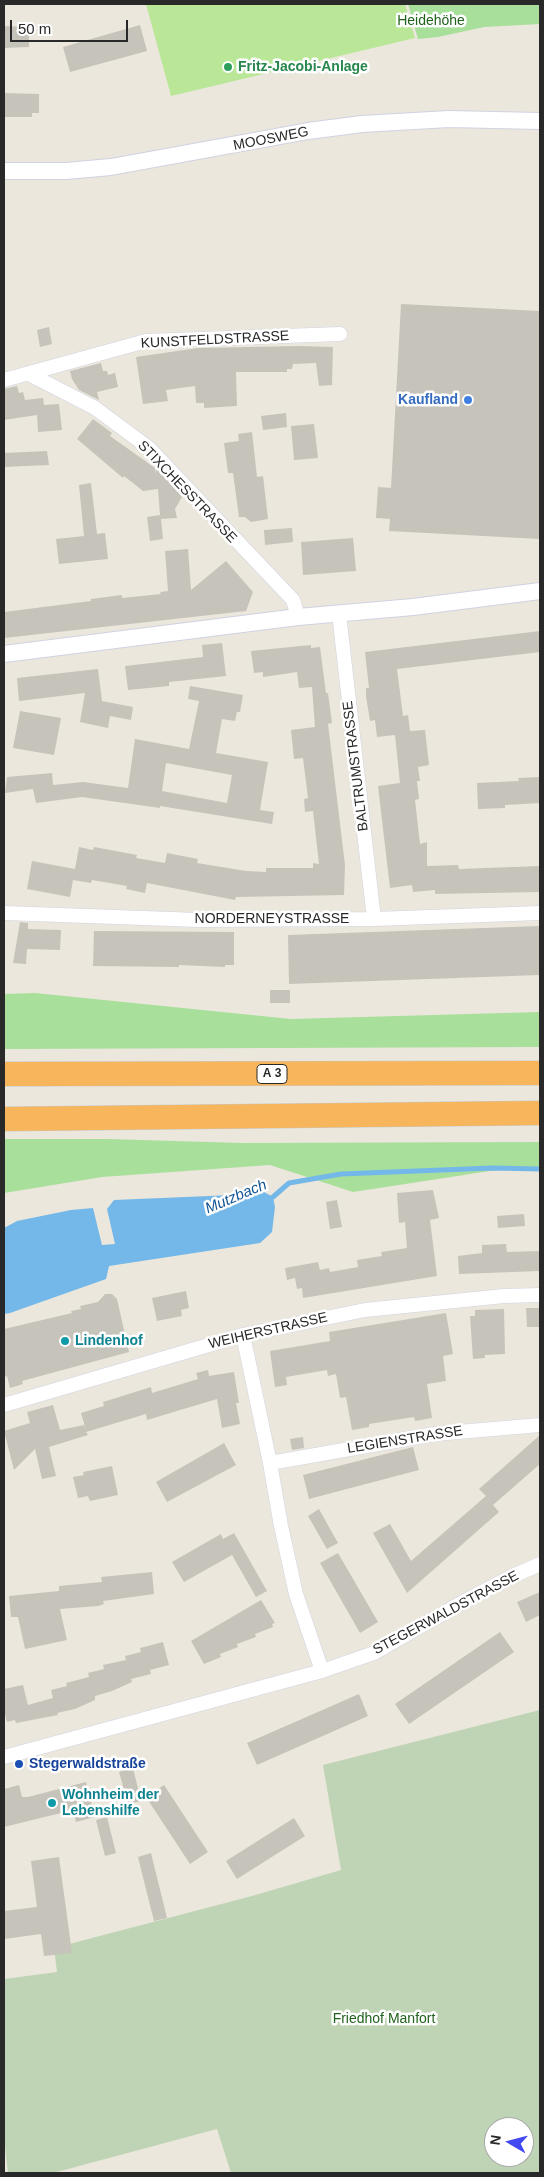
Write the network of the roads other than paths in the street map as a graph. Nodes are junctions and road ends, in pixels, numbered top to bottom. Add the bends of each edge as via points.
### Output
1 (540, 121) edge
2 (4, 171) edge
3 (340, 334) dead end
4 (29, 374) junction
5 (4, 380) edge
6 (540, 591) edge
7 (339, 614) junction
8 (298, 617) junction
9 (4, 654) edge
10 (4, 913) edge
11 (540, 913) edge
12 (374, 919) junction
13 (540, 1073) edge
14 (4, 1074) edge
15 (540, 1113) edge
16 (4, 1118) edge
17 (540, 1295) edge
18 (242, 1335) junction
19 (4, 1404) edge
20 (540, 1425) edge
21 (270, 1463) junction
22 (540, 1564) edge
23 (322, 1671) junction
24 (4, 1757) edge

1 - 2 street, MOOSWEG via 449,119 379,123 308,131 111,167
3 - 4 street, KUNSTFELDSTRASSE via 146,341
4 - 5 street, KUNSTFELDSTRASSE
4 - 8 street, STIXCHESSTRASSE via 95,408 149,448 293,600
6 - 7 street
7 - 8 street
7 - 12 street, BALTRUMSTRASSE
8 - 9 street
10 - 12 street, NORDERNEYSTRASSE via 149,920
11 - 12 street, NORDERNEYSTRASSE
13 - 14 highway, A 3
15 - 16 highway
17 - 18 street, WEIHERSTRASSE via 365,1310
18 - 19 street, WEIHERSTRASSE
18 - 21 street
20 - 21 street, LEGIENSTRASSE via 435,1434
21 - 23 street via 296,1594
22 - 23 street, STEGERWALDSTRASSE via 463,1602 374,1653
23 - 24 street, STEGERWALDSTRASSE

